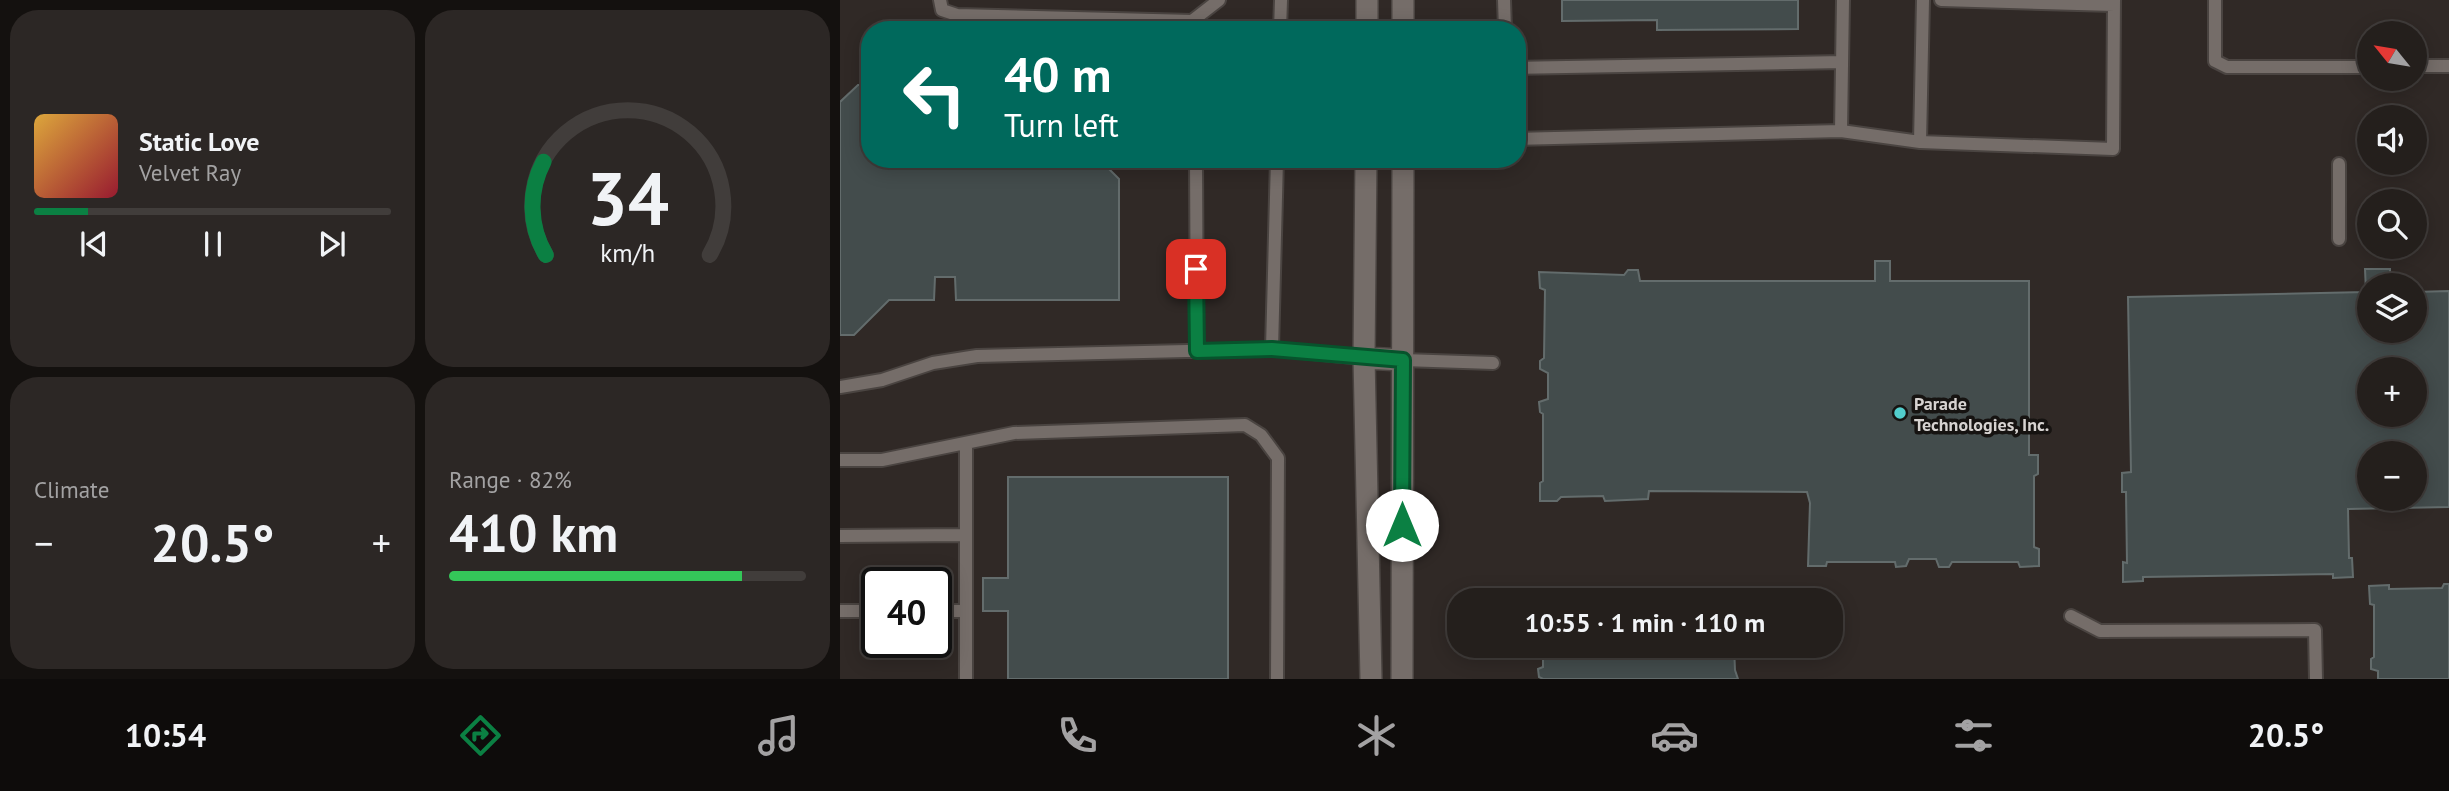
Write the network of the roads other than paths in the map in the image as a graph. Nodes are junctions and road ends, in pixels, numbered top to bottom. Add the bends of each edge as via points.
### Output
1 (940, 0) edge
2 (1219, 0) edge
3 (1281, 0) edge
4 (1367, 0) edge
5 (1403, 0) edge
6 (1504, 0) edge
7 (1843, 0) edge
8 (1923, 0) edge
9 (1941, 0) edge
10 (2214, 0) edge
11 (2114, 2) edge
12 (1073, 18) junction
13 (1076, 21) edge
14 (1124, 21) edge
15 (1196, 21) edge
16 (1280, 21) edge
17 (1367, 21) edge
18 (1403, 21) edge
19 (1505, 21) edge
20 (1842, 62) junction
21 (2427, 66) edge
22 (2449, 66) edge
23 (2357, 67) edge
24 (1526, 68) edge
25 (1841, 131) junction
26 (1526, 139) edge
27 (1920, 142) junction
28 (2339, 164) dead end
29 (1196, 168) edge
30 (1277, 168) edge
31 (1366, 168) edge
32 (1403, 168) edge
33 (2339, 239) dead end
34 (1272, 349) junction
35 (1197, 351) junction
36 (1364, 358) junction
37 (1403, 360) junction
38 (1493, 363) dead end
39 (840, 387) edge
40 (966, 445) junction
41 (840, 460) edge
42 (966, 535) junction
43 (840, 536) edge
44 (840, 611) edge
45 (861, 611) edge
46 (952, 611) edge
47 (966, 611) junction
48 (2071, 616) dead end
49 (966, 679) edge
50 (1277, 679) edge
51 (1371, 679) edge
52 (1402, 679) edge
53 (2316, 679) edge

1 - 12 lane via 942,10 957,15
2 - 15 lane
3 - 16 lane
4 - 17 street
5 - 18 street
6 - 19 lane
7 - 20 lane
8 - 27 lane
9 - 11 lane
10 - 23 lane via 2215,61 2227,67
11 - 27 lane via 2113,149
12 - 13 lane
12 - 14 lane
20 - 24 lane
20 - 25 lane
21 - 22 lane
25 - 26 lane
25 - 27 lane
28 - 33 lane
29 - 35 lane
30 - 34 lane
31 - 36 street
32 - 37 street
34 - 35 lane
34 - 36 lane
35 - 39 lane via 977,356
36 - 37 street
36 - 51 street
37 - 38 lane
37 - 52 street
40 - 41 lane via 882,460
40 - 42 lane
40 - 50 lane via 1013,433 1245,425 1261,435 1278,458
42 - 43 lane
42 - 47 lane
44 - 45 lane
46 - 47 lane
47 - 49 lane
48 - 53 lane via 2100,631 2315,630

